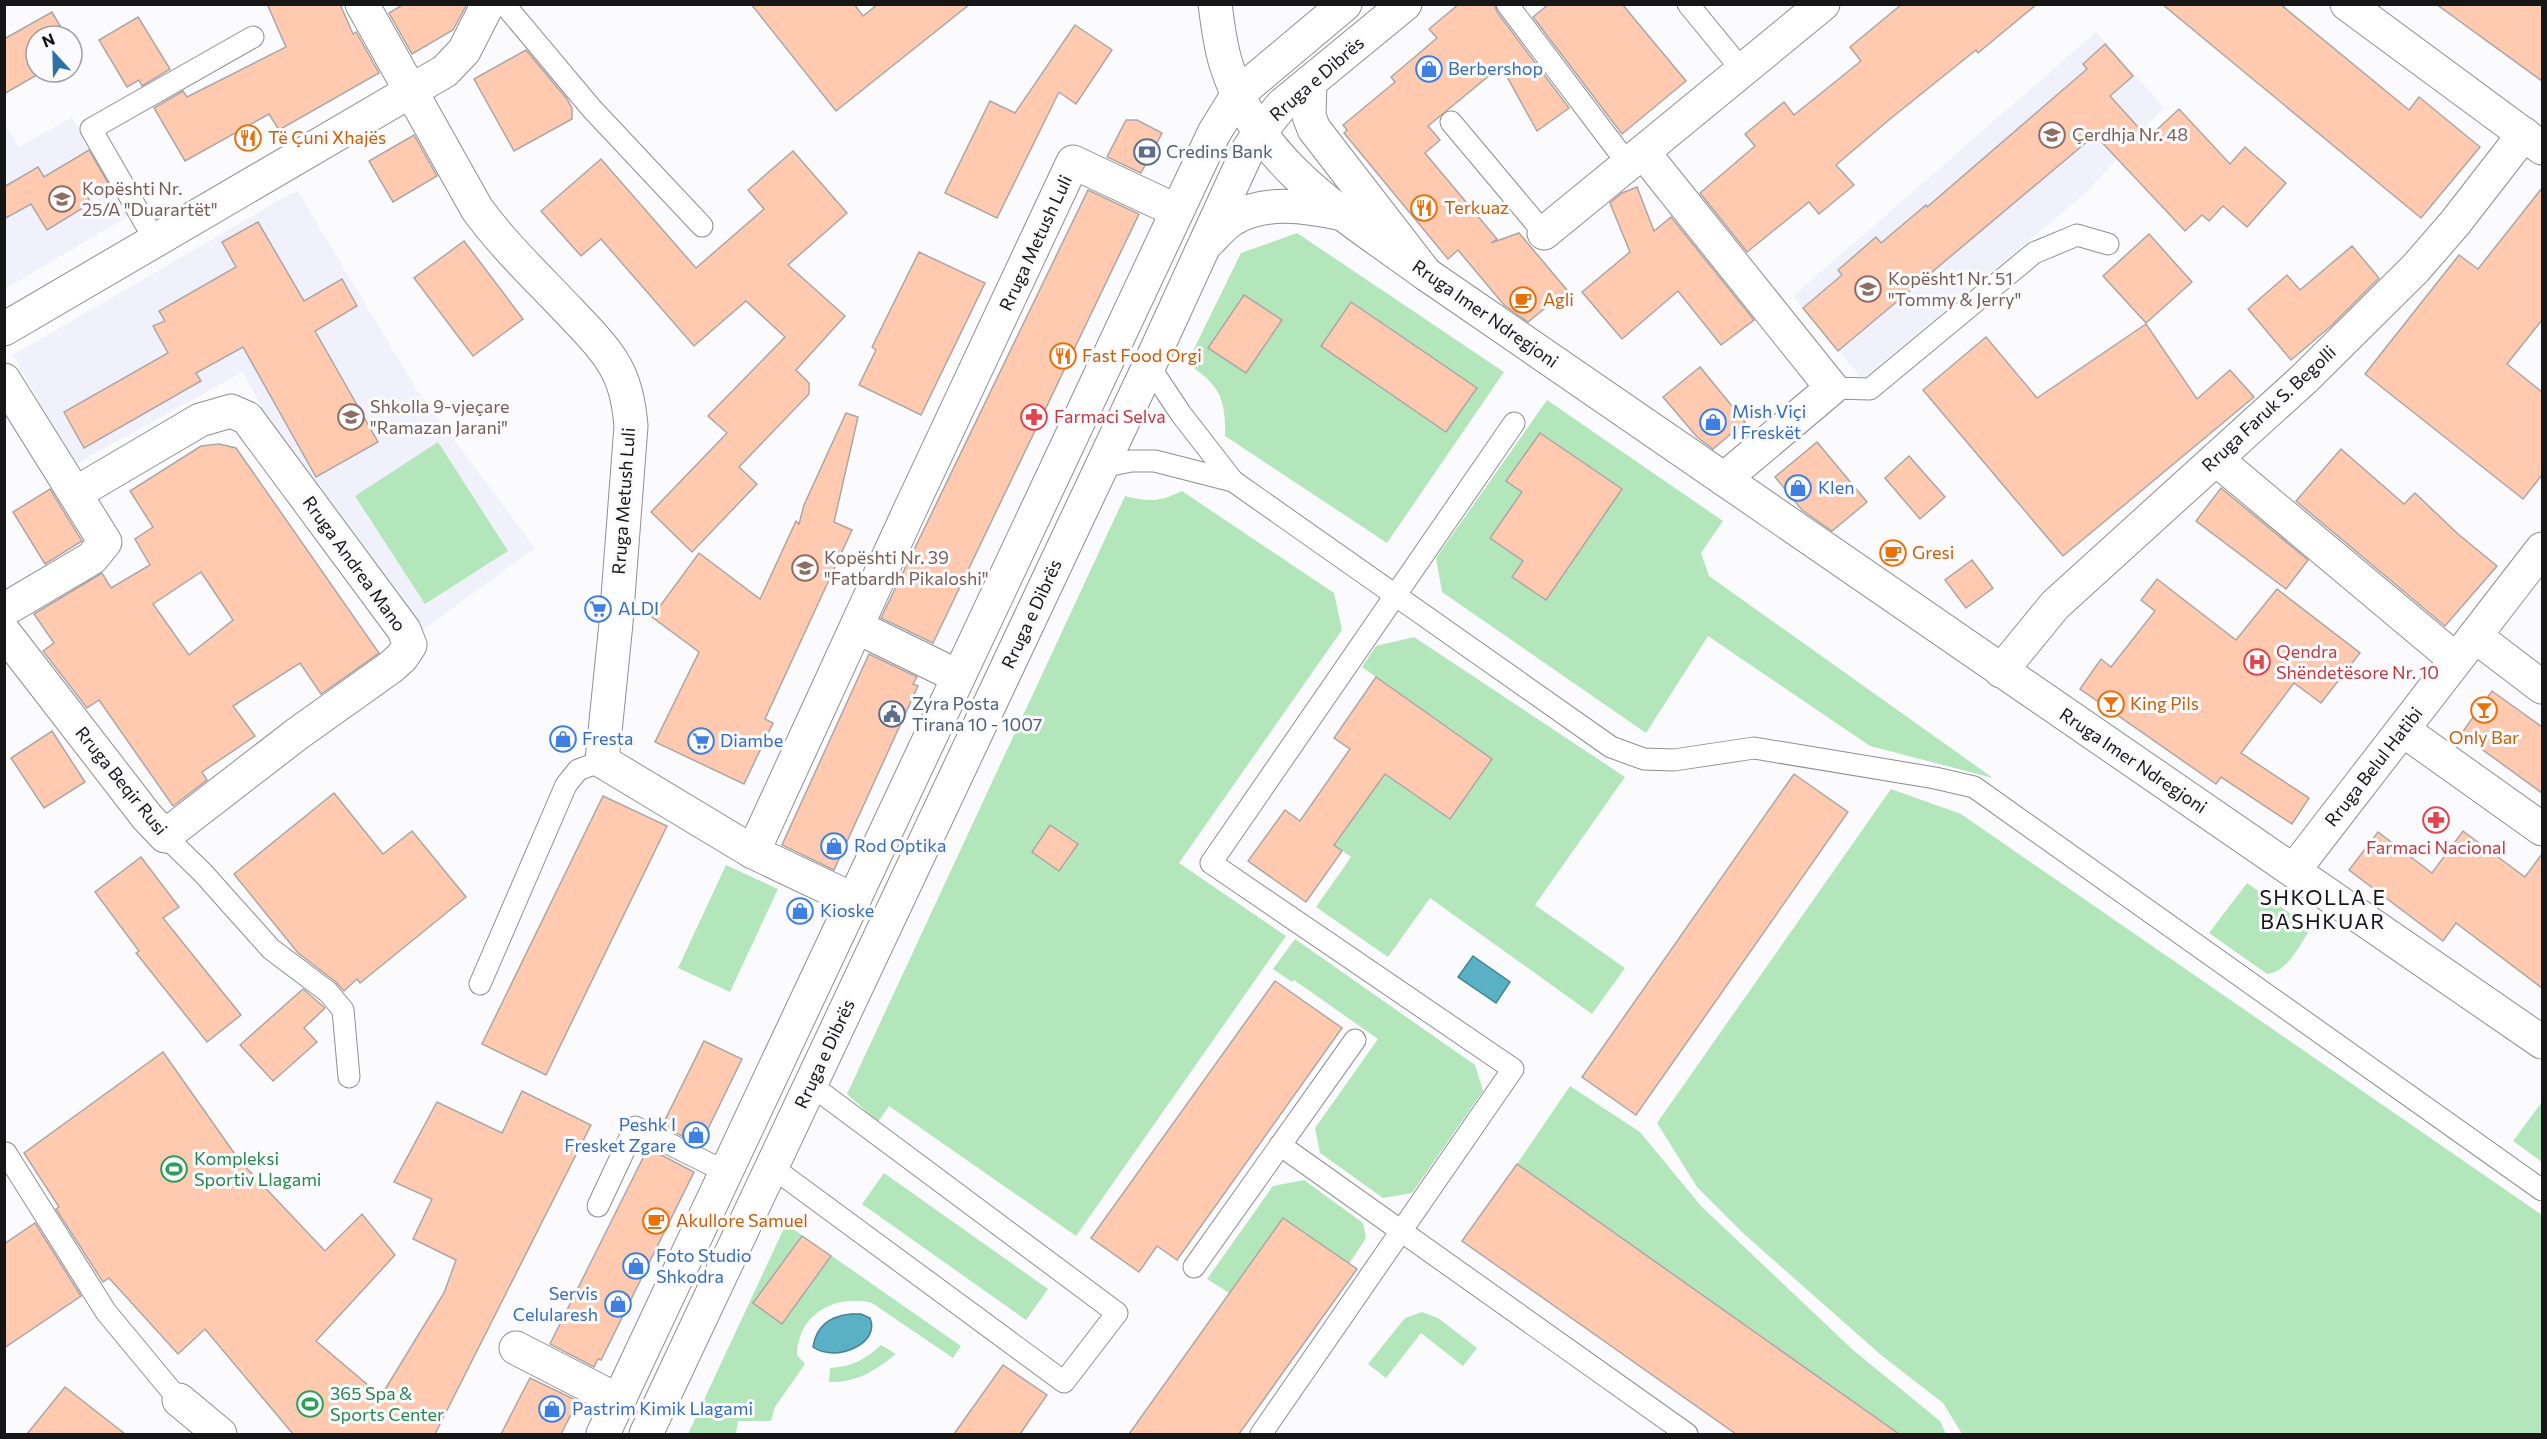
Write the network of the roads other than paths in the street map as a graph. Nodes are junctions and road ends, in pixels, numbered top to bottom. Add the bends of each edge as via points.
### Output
1 (362, 4) edge
2 (488, 4) edge
3 (504, 4) edge
4 (1215, 4) edge
5 (1345, 4) edge
6 (1405, 4) edge
7 (1507, 4) edge
8 (1688, 4) edge
9 (1824, 4) edge
10 (2347, 4) edge
11 (253, 37) dead end
12 (1742, 70) junction
13 (1310, 82) junction
14 (411, 91) junction
15 (1238, 94) junction
16 (1451, 122) dead end
17 (1259, 133) junction
18 (2533, 141) edge
19 (1635, 158) junction
20 (1178, 211) junction
21 (1343, 214) junction
22 (702, 226) dead end
23 (1544, 233) joint
24 (156, 242) junction
25 (1207, 242) junction
26 (2108, 244) dead end
27 (1426, 274) junction
28 (4, 329) edge
29 (1149, 366) junction
30 (4, 380) edge
31 (1832, 388) junction
32 (1514, 423) dead end
33 (2216, 459) junction
34 (1102, 467) junction
35 (1724, 479) junction
36 (1233, 481) junction
37 (76, 493) junction
38 (2542, 549) edge
39 (1396, 595) junction
40 (4, 610) edge
41 (857, 627) junction
42 (4, 632) edge
43 (2466, 648) junction
44 (2001, 670) junction
45 (957, 676) junction
46 (2542, 687) edge
47 (2403, 730) junction
48 (602, 761) junction
49 (2542, 829) edge
50 (165, 836) junction
51 (753, 852) junction
52 (2294, 870) junction
53 (854, 900) junction
54 (480, 984) dead end
55 (1355, 1040) dead end
56 (2542, 1042) edge
57 (350, 1077) dead end
58 (811, 1085) junction
59 (1280, 1145) junction
60 (6, 1153) dead end
61 (772, 1167) junction
62 (726, 1172) junction
63 (2542, 1190) edge
64 (597, 1206) dead end
65 (1401, 1231) junction
66 (1194, 1266) dead end
67 (516, 1348) dead end
68 (179, 1400) joint
69 (619, 1401) junction
70 (220, 1434) edge
71 (603, 1434) edge
72 (646, 1434) edge
73 (1261, 1434) edge
74 (1687, 1434) edge

1 - 14 street, Rruga Metush Luli
2 - 14 street via 464,51 445,71
3 - 22 lane via 592,109
4 - 15 street, Rruga Imer Ndregjoni via 1227,69
5 - 15 street
6 - 13 street, Rruga e Dibrës
7 - 19 lane
8 - 12 lane
9 - 12 street
10 - 18 street, Rruga Faruk S. Begolli
11 - 24 lane via 92,129
12 - 19 street
13 - 17 street, Rruga e Dibrës via 1282,105
13 - 27 street via 1309,116 1314,129
14 - 24 street
14 - 48 street, Rruga Metush Luli via 487,223 592,335 612,361 629,404 631,426
15 - 17 street, Rruga Imer Ndregjoni
15 - 20 street via 1214,133
16 - 23 lane
17 - 21 street, Rruga Imer Ndregjoni via 1300,181
17 - 25 street, Rruga e Dibrës via 1235,176
18 - 33 street, Rruga Faruk S. Begolli via 2415,269
19 - 23 street
19 - 31 street
20 - 41 street, Rruga Metush Luli via 1073,162
20 - 45 street
21 - 25 street via 1304,206 1248,212
21 - 27 street, Rruga Imer Ndregjoni
24 - 28 street
25 - 29 street, Rruga e Dibrës
26 - 31 lane via 2077,235 2034,253 1869,389
27 - 35 street, Rruga Imer Ndregjoni
29 - 34 street, Rruga e Dibrës
29 - 36 lane
30 - 37 street
31 - 35 street
32 - 39 lane
33 - 43 street
33 - 44 street, Rruga Faruk S. Begolli via 2055,605
34 - 36 lane via 1155,461
34 - 58 street, Rruga e Dibrës
35 - 44 street, Rruga Imer Ndregjoni
36 - 39 lane
37 - 40 street via 105,542 92,558
37 - 50 street, Rruga Andrea Mano via 200,420 231,411 247,418 404,630 410,645 391,667
38 - 43 street, Rruga Belul Hatibi
39 - 63 lane via 1611,747 1644,759 1674,760 1754,748 1974,787
39 - 65 lane via 1211,863 1512,1069
41 - 45 street
41 - 51 street, Rruga Metush Luli
42 - 50 street, Rruga Beqir Rusi
43 - 46 street
43 - 47 street, Rruga Belul Hatibi
44 - 52 street, Rruga Imer Ndregjoni
45 - 53 street
47 - 49 street
47 - 52 street, Rruga Belul Hatibi
48 - 51 street
48 - 54 lane via 578,770 566,785
50 - 57 lane, Rruga Beqir Rusi via 271,949 312,979 343,1010
51 - 53 street
52 - 56 street, Rruga Imer Ndregjoni
53 - 62 street
55 - 59 lane
58 - 61 street, Rruga e Dibrës
58 - 61 lane via 1117,1313 1064,1382
59 - 65 lane
59 - 66 lane
60 - 68 lane via 106,1312
61 - 72 street, Rruga e Dibrës
62 - 64 lane via 635,1126
62 - 69 street
65 - 73 lane
65 - 74 lane
67 - 69 street
68 - 70 street
69 - 71 street

